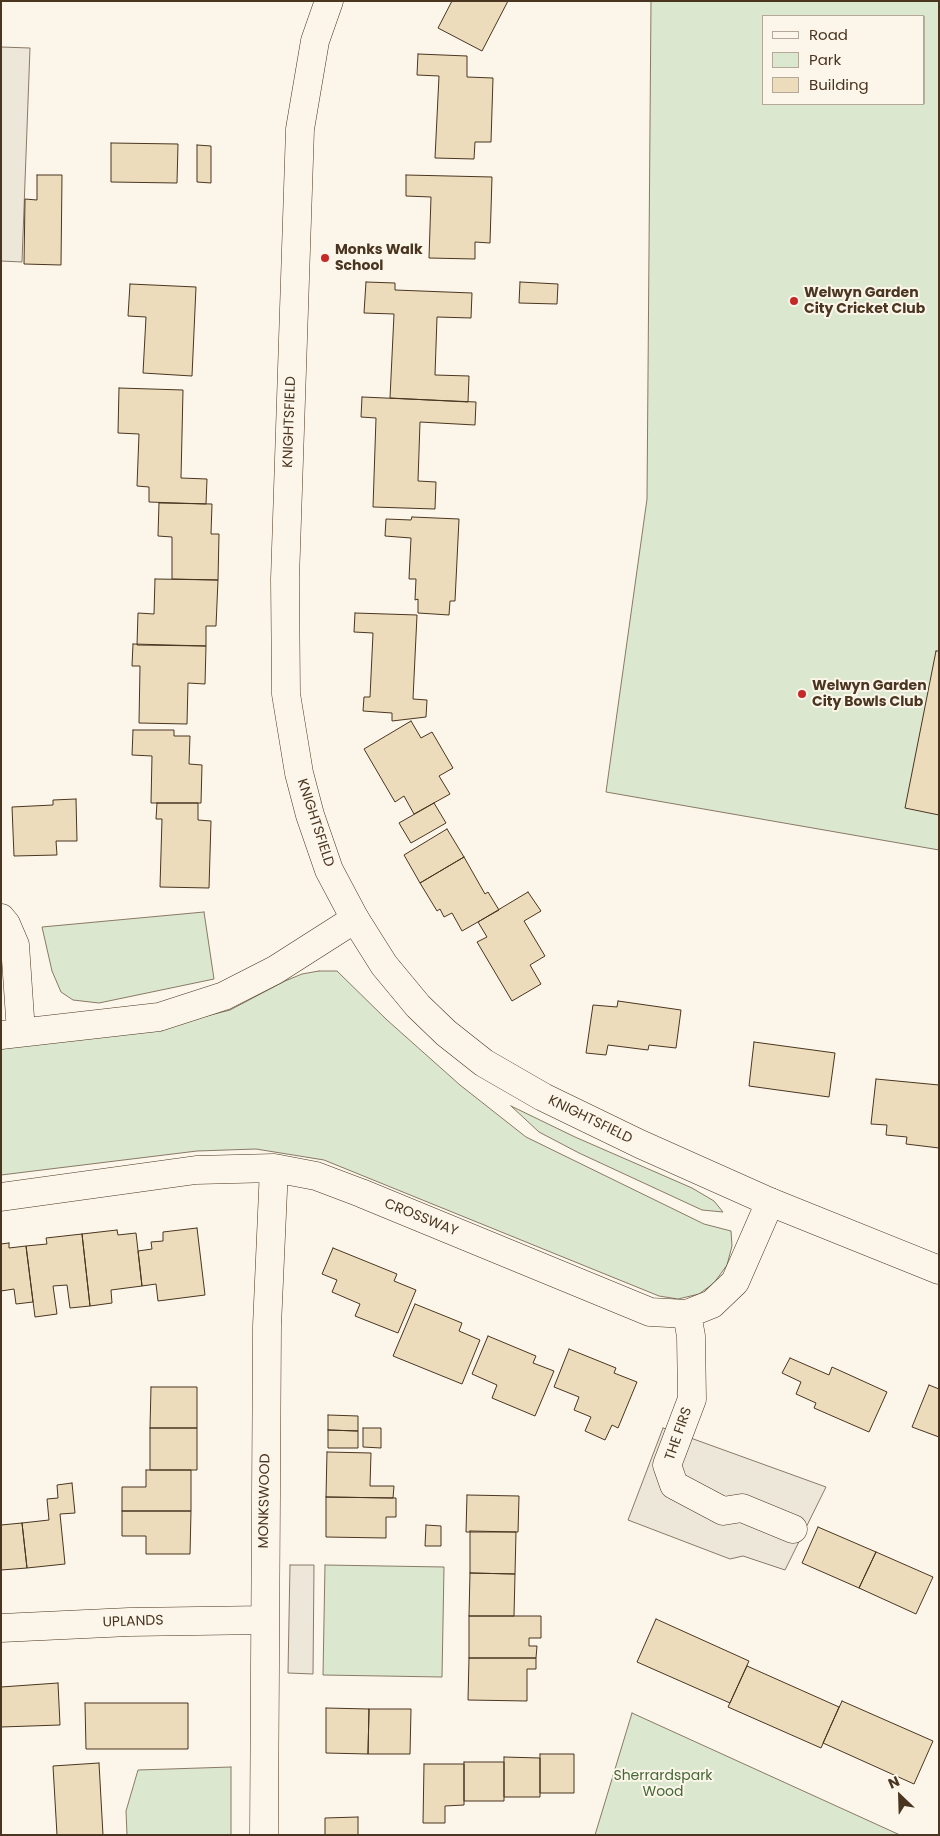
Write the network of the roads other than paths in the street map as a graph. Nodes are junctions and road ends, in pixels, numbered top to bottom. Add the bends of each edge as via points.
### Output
1 (329, 1) edge
2 (1, 918) edge
3 (355, 919) junction
4 (11, 1033) edge
5 (274, 1168) junction
6 (1, 1196) edge
7 (770, 1202) junction
8 (939, 1270) edge
9 (687, 1314) junction
10 (793, 1529) dead end
11 (264, 1620) junction
12 (1, 1628) edge
13 (264, 1835) edge

1 - 3 street, KNIGHTSFIELD via 315,41 300,130 285,579 286,694 299,773 310,815 330,870
2 - 4 street via 15,945
3 - 4 street via 275,970 224,996 159,1017
3 - 7 street, KNIGHTSFIELD via 384,965 418,1006 484,1063 543,1097
5 - 6 street, CROSSWAY via 196,1170
5 - 9 street, CROSSWAY via 316,1176 361,1193 650,1312
5 - 11 street, MONKSWOOD via 267,1326
7 - 8 street, KNIGHTSFIELD
7 - 9 street, CROSSWAY via 735,1282 712,1304
9 - 10 street, THE FIRS via 691,1336 692,1398 667,1465 674,1485 723,1511 742,1508
11 - 12 street, UPLANDS
11 - 13 street, MONKSWOOD

